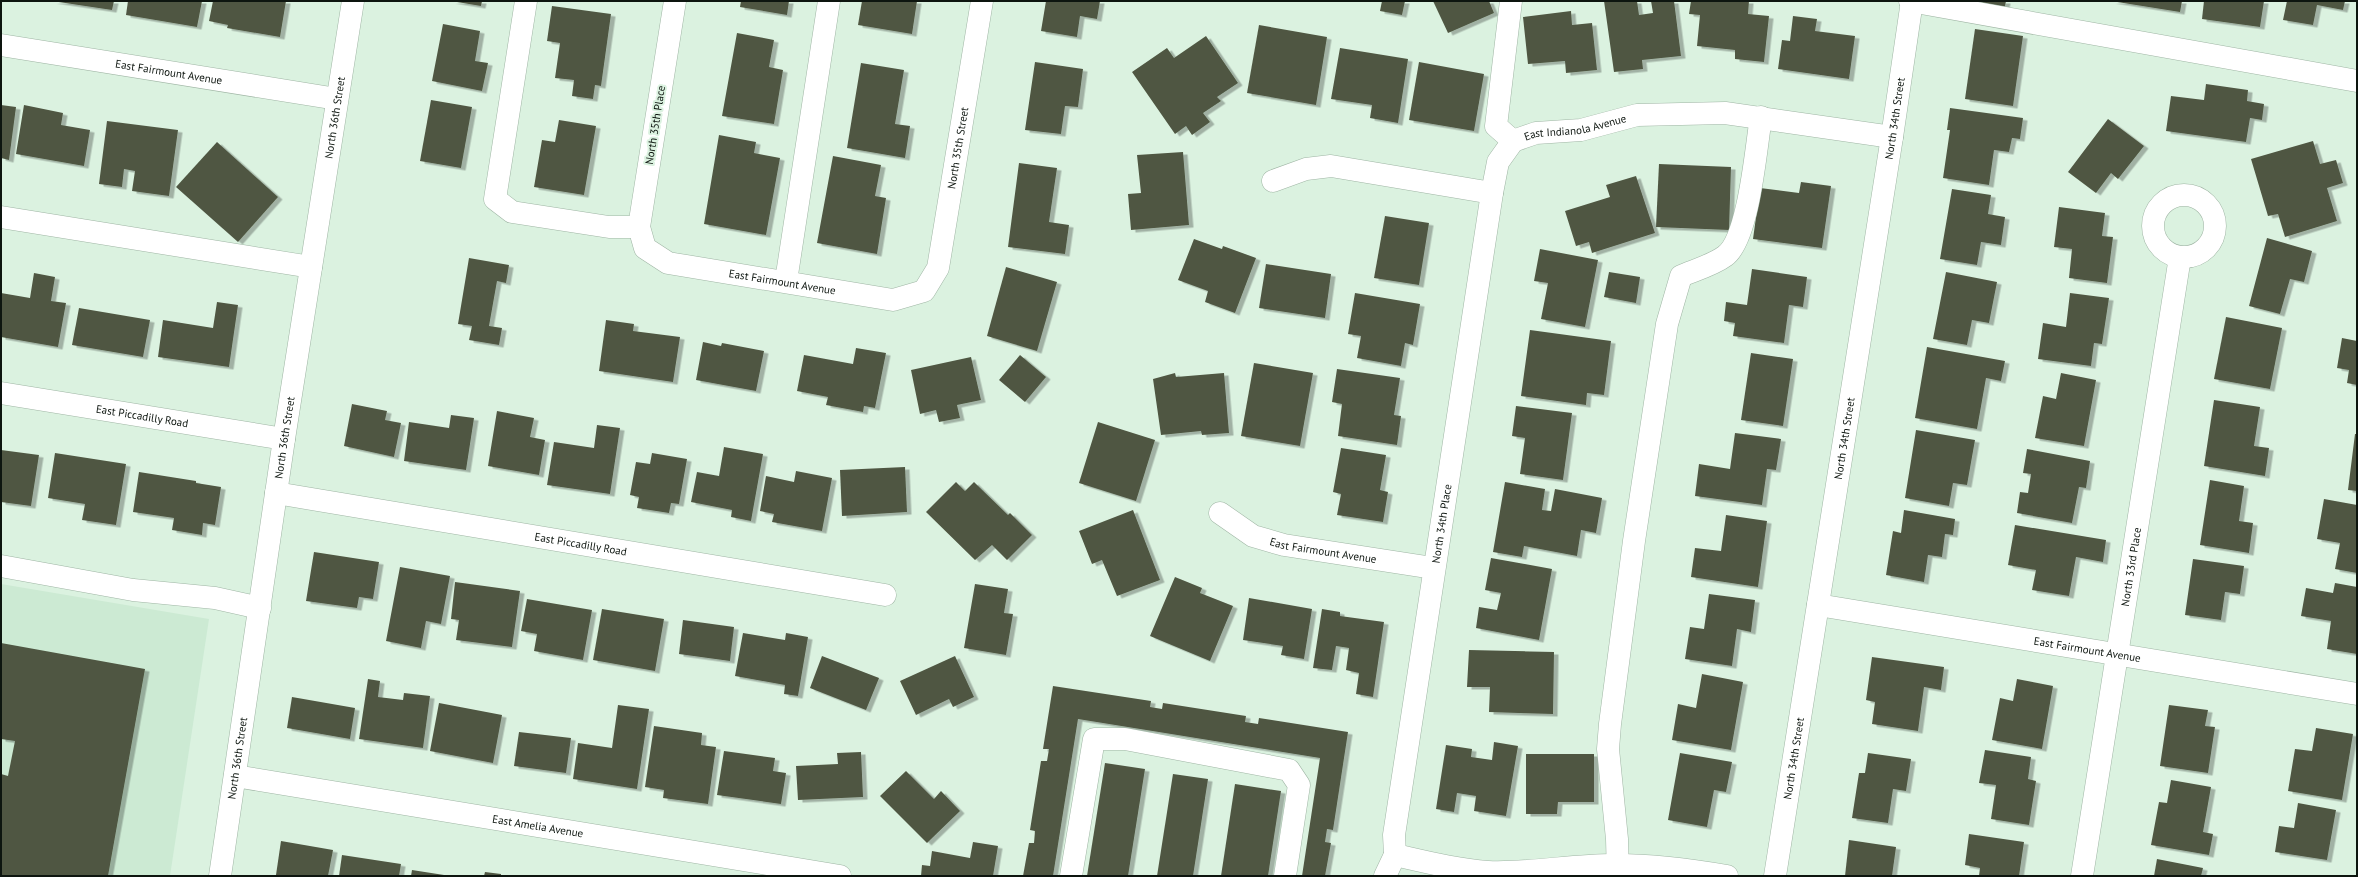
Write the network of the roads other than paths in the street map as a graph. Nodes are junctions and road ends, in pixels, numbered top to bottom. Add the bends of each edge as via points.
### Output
1 (353, 1) edge
2 (526, 1) edge
3 (675, 1) edge
4 (829, 1) edge
5 (982, 1) edge
6 (1511, 1) edge
7 (1911, 1) edge
8 (1, 45) edge
9 (2357, 81) edge
10 (338, 99) junction
11 (1761, 117) junction
12 (1892, 137) junction
13 (1513, 141) junction
14 (1273, 181) dead end
15 (1492, 193) junction
16 (1, 217) edge
17 (642, 238) junction
18 (2180, 257) dead end
19 (311, 267) junction
20 (786, 281) junction
21 (924, 291) joint
22 (1, 393) edge
23 (284, 439) junction
24 (276, 493) junction
25 (1220, 513) dead end
26 (1, 566) edge
27 (1433, 568) junction
28 (885, 595) dead end
29 (1818, 605) junction
30 (260, 608) junction
31 (2118, 654) junction
32 (2357, 694) edge
33 (235, 776) junction
34 (1396, 855) junction
35 (1618, 870) edge
36 (220, 876) edge
37 (840, 876) edge
38 (1071, 876) edge
39 (1285, 876) edge
40 (1385, 876) edge
41 (1727, 876) edge
42 (1775, 876) edge
43 (2082, 876) edge

1 - 10 street, North 36th Street
2 - 17 street via 494,199 512,212 609,227
3 - 17 street, North 35th Place
4 - 20 street
5 - 21 street, North 35th Street via 938,268
6 - 13 street via 1496,126
7 - 9 street
7 - 12 street, North 34th Street
8 - 10 street, East Fairmount Avenue
10 - 19 street, North 36th Street
11 - 12 street, East Indianola Avenue
11 - 13 street, East Indianola Avenue via 1725,113 1637,115 1581,130 1536,133
11 - 35 street via 1743,228 1734,247 1725,256 1681,276 1667,324 1634,541 1608,748
12 - 29 street, North 34th Street
13 - 15 street, East Indianola Avenue via 1498,162
14 - 15 street via 1306,168 1331,166
15 - 27 street, North 34th Place
16 - 19 street
17 - 20 street, East Fairmount Avenue via 668,263
18 - 31 street, North 33rd Place
19 - 23 street, North 36th Street
20 - 21 street, East Fairmount Avenue via 893,300
22 - 23 street, East Piccadilly Road
23 - 24 street, North 36th Street
24 - 28 street, East Piccadilly Road
24 - 30 street, North 36th Street
25 - 27 street, East Fairmount Avenue via 1253,536 1284,545
26 - 30 street via 133,590 215,598
27 - 34 street, North 34th Place via 1394,835
29 - 31 street, East Fairmount Avenue
29 - 42 street, North 34th Street
30 - 33 street, North 36th Street
31 - 32 street, East Fairmount Avenue
31 - 43 street, North 33rd Place
33 - 36 street, North 36th Street
33 - 37 street, East Amelia Avenue
34 - 35 street via 1488,872
34 - 40 street
35 - 41 street via 1685,869
38 - 39 street via 1094,739 1125,739 1289,770 1299,785

